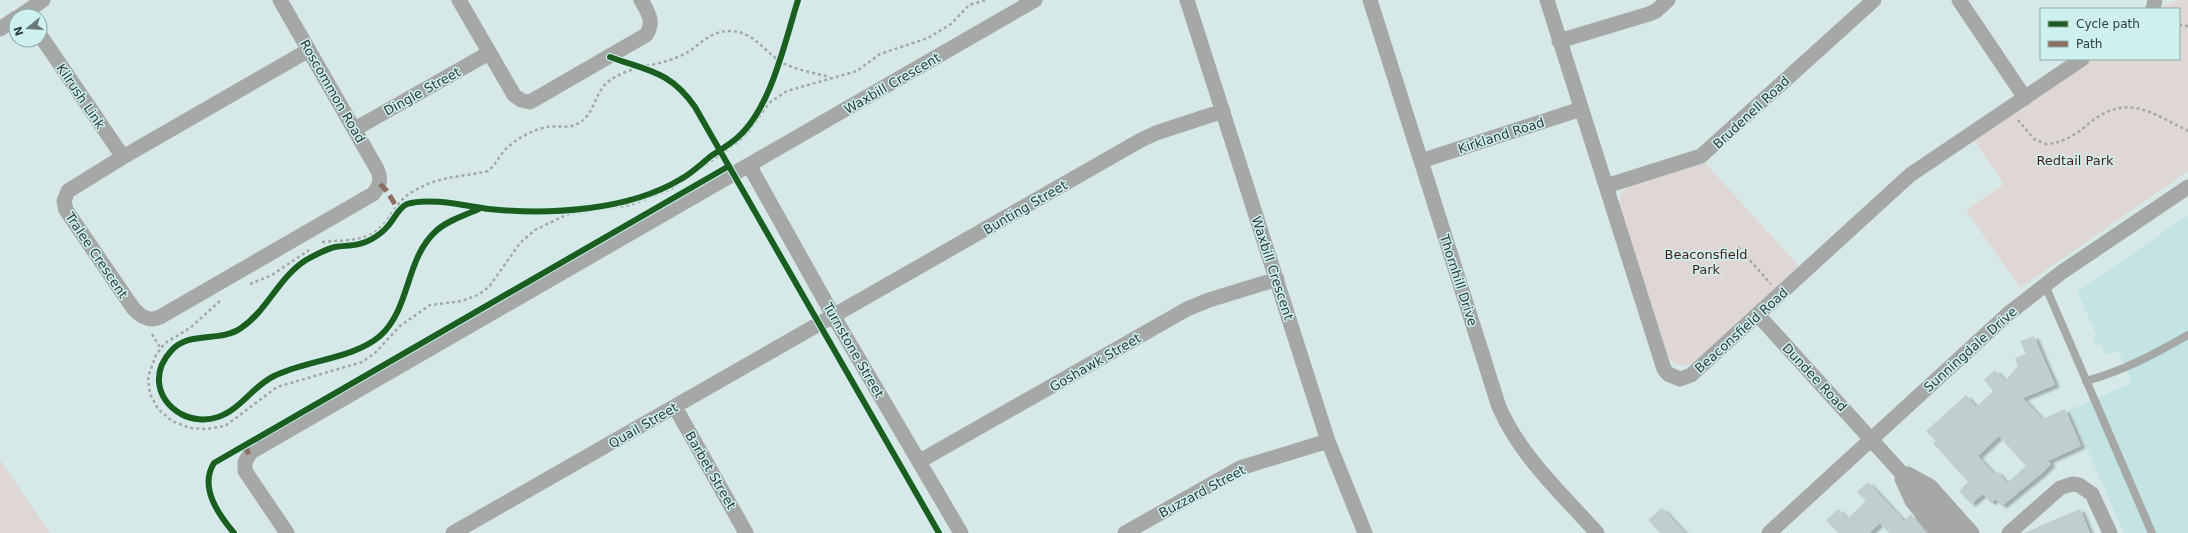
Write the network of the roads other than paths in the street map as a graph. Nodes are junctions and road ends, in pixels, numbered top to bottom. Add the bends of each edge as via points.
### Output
1 (43, 0) edge
2 (280, 0) edge
3 (458, 0) edge
4 (641, 0) edge
5 (1035, 0) edge
6 (1187, 0) edge
7 (1370, 0) edge
8 (1547, 0) edge
9 (1668, 0) edge
10 (1874, 0) edge
11 (1959, 0) edge
12 (32, 8) edge
13 (1559, 41) junction
14 (48, 47) edge
15 (309, 50) junction
16 (489, 53) junction
17 (2081, 60) edge
18 (2025, 98) junction
19 (1581, 109) junction
20 (1223, 111) junction
21 (355, 129) junction
22 (123, 157) junction
23 (1421, 161) junction
24 (749, 165) junction
25 (380, 184) joint
26 (1606, 186) junction
27 (2188, 187) edge
28 (1277, 279) junction
29 (2045, 285) junction
30 (1758, 315) junction
31 (834, 317) junction
32 (2188, 334) edge
33 (2086, 380) junction
34 (675, 406) junction
35 (1872, 439) junction
36 (1328, 441) junction
37 (920, 461) junction
38 (1919, 492) junction
39 (287, 533) edge
40 (453, 533) edge
41 (746, 533) edge
42 (961, 533) edge
43 (1125, 533) edge
44 (1366, 533) edge
45 (1597, 533) edge
46 (1769, 533) edge
47 (1938, 533) edge
48 (1956, 533) edge
49 (1972, 533) edge
50 (2009, 533) edge
51 (2110, 533) edge
52 (2152, 533) edge

1 - 12 street
2 - 15 street, Roscommon Road
3 - 16 street
4 - 16 street via 651,20 646,35 534,101 521,100 514,95
5 - 24 street, Waxbill Crescent
6 - 20 street, Waxbill Crescent
7 - 23 street, Thornhill Drive
8 - 13 street, Beaconsfield Road
9 - 13 street via 1649,14
10 - 26 street, Brudenell Road via 1701,156
11 - 18 street
13 - 19 street, Beaconsfield Road
14 - 22 street, Kilrush Link
15 - 21 street, Roscommon Road
15 - 22 street, Tralee Crescent
16 - 21 street, Dingle Street
17 - 18 street, Beaconsfield Road
18 - 30 street, Beaconsfield Road via 1910,175
19 - 23 street, Kirkland Road
19 - 26 street, Beaconsfield Road
20 - 28 street, Waxbill Crescent
20 - 31 street, Bunting Street via 1141,140
21 - 25 street, Roscommon Road via 380,174
22 - 25 street, Tralee Crescent via 72,187 65,196 65,205 134,308 147,319 160,317 373,194
23 - 45 street, Thornhill Drive via 1506,423 1526,455
24 - 31 street, Turnstone Street
24 - 39 street, Waxbill Crescent via 251,452 245,462 245,470
26 - 30 street, Beaconsfield Road via 1660,358 1668,374 1680,379 1691,375
27 - 29 street, Sunningdale Drive
28 - 36 street, Waxbill Crescent
28 - 37 street, Goshawk Street via 1187,309
29 - 33 lane
29 - 35 street, Sunningdale Drive via 2009,313
30 - 35 street, Dundee Road
31 - 34 street, Quail Street
31 - 37 street, Turnstone Street
32 - 33 lane via 2136,362 2109,374
33 - 52 lane
34 - 40 street, Quail Street
34 - 41 street, Barbet Street
35 - 38 street, Dundee Road
35 - 46 street, Sunningdale Drive
36 - 43 street, Buzzard Street via 1240,468
36 - 44 street, Waxbill Crescent
37 - 42 street, Turnstone Street
38 - 47 street
38 - 48 street
38 - 49 street
50 - 51 street via 2060,488 2072,484 2080,485 2092,494

